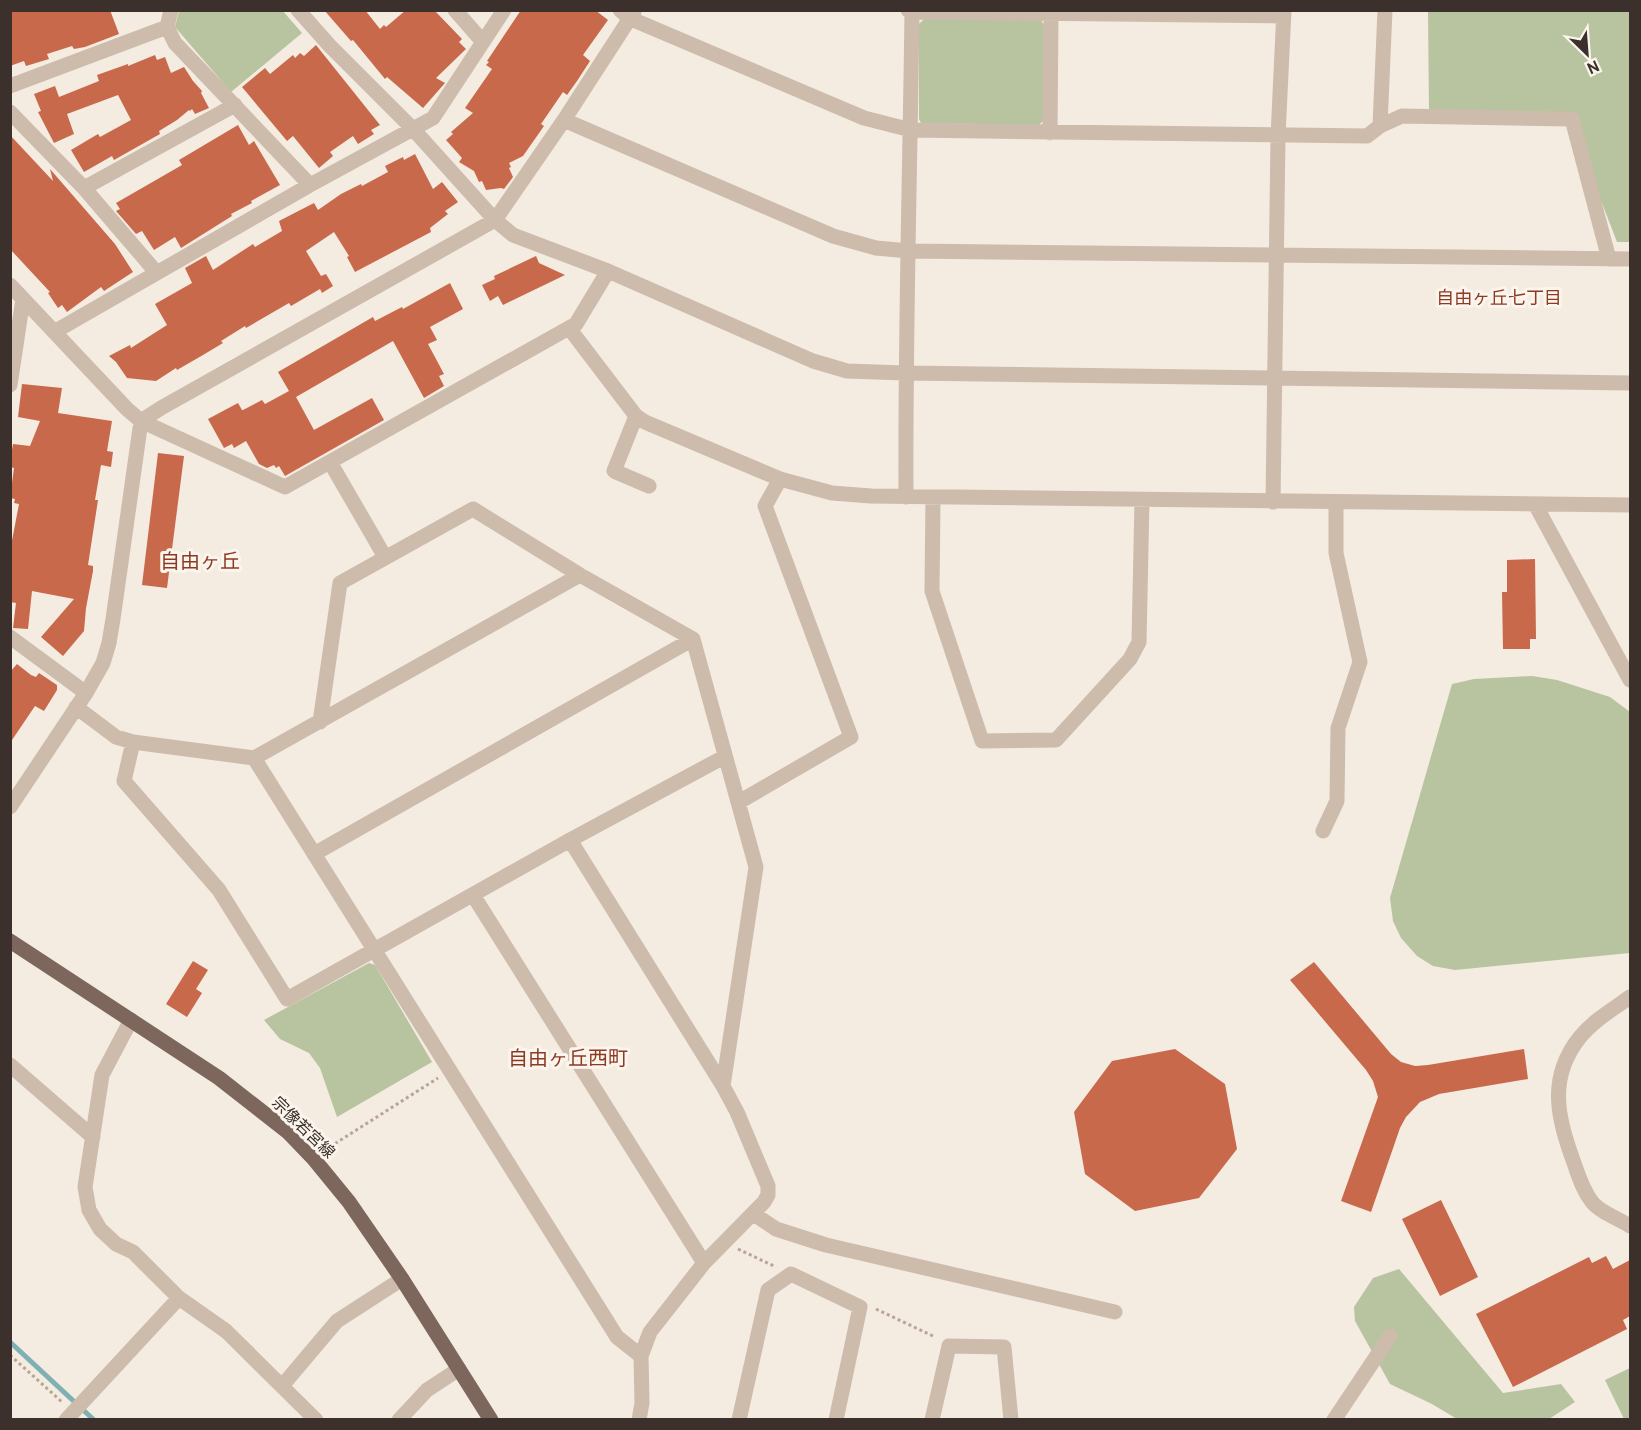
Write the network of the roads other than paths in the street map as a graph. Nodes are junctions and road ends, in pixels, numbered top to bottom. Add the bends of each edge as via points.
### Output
1 (171, 10) edge
2 (298, 10) edge
3 (454, 10) edge
4 (504, 10) edge
5 (1385, 10) edge
6 (910, 11) edge
7 (628, 13) edge
8 (1051, 13) junction
9 (1284, 13) edge
10 (167, 27) junction
11 (483, 42) junction
12 (10, 86) edge
13 (235, 105) junction
14 (10, 112) edge
15 (564, 120) junction
16 (1380, 126) junction
17 (413, 129) junction
18 (911, 130) junction
19 (1050, 133) junction
20 (1278, 136) junction
21 (310, 185) junction
22 (84, 188) junction
23 (495, 220) junction
24 (909, 251) junction
25 (1276, 256) junction
26 (1609, 259) junction
27 (1630, 259) edge
28 (608, 271) junction
29 (156, 272) junction
30 (10, 285) edge
31 (23, 299) junction
32 (569, 328) junction
33 (54, 332) junction
34 (905, 373) junction
35 (1274, 378) junction
36 (1630, 383) edge
37 (10, 385) edge
38 (636, 416) junction
39 (141, 422) junction
40 (330, 462) junction
41 (780, 479) junction
42 (649, 486) dead end
43 (906, 496) junction
44 (933, 497) junction
45 (1142, 500) junction
46 (1273, 502) junction
47 (1336, 502) junction
48 (1535, 504) junction
49 (1630, 506) edge
50 (385, 557) junction
51 (580, 575) junction
52 (10, 637) edge
53 (693, 639) junction
54 (1630, 680) edge
55 (86, 693) junction
56 (76, 707) junction
57 (320, 722) junction
58 (133, 742) junction
59 (724, 757) junction
60 (254, 758) junction
61 (16, 785) edge
62 (739, 802) junction
63 (10, 807) edge
64 (1323, 831) dead end
65 (570, 840) junction
66 (314, 854) junction
67 (473, 895) junction
68 (10, 941) edge
69 (373, 951) junction
70 (1630, 997) edge
71 (131, 1020) junction
72 (10, 1065) edge
73 (723, 1086) junction
74 (93, 1137) junction
75 (754, 1214) junction
76 (1630, 1226) edge
77 (704, 1263) junction
78 (402, 1279) junction
79 (179, 1298) junction
80 (1115, 1312) dead end
81 (1390, 1336) dead end
82 (641, 1356) junction
83 (459, 1369) junction
84 (282, 1386) junction
85 (70, 1416) edge
86 (316, 1419) edge
87 (399, 1419) edge
88 (491, 1419) edge
89 (639, 1419) edge
90 (739, 1419) edge
91 (836, 1419) edge
92 (932, 1419) edge
93 (1011, 1419) edge
94 (1334, 1419) edge

1 - 10 street
2 - 17 street
3 - 11 street
4 - 11 street
5 - 16 street
6 - 8 street
6 - 18 street
7 - 15 street
7 - 18 street via 864,118
8 - 9 street
8 - 19 street
9 - 20 street
10 - 12 street
10 - 13 street via 175,43
11 - 17 street via 433,118
13 - 21 street
13 - 22 street
14 - 22 street
15 - 23 street
15 - 24 street via 833,236 876,248
16 - 20 street via 1367,136
16 - 26 street via 1401,116 1572,119
17 - 21 street
17 - 23 street
18 - 19 street
18 - 24 street
19 - 20 street
20 - 25 street
21 - 29 street
22 - 29 street
23 - 28 street via 513,235
23 - 39 street
24 - 25 street
24 - 34 street
25 - 26 street
25 - 35 street
26 - 27 street
28 - 32 street via 576,324
28 - 34 street via 813,361 847,371
29 - 33 street
30 - 31 street
31 - 33 street
31 - 37 street
32 - 38 street
32 - 40 street
33 - 39 street
34 - 35 street
34 - 43 street
35 - 36 street
35 - 46 street
38 - 41 street
38 - 42 street via 614,471
39 - 40 street via 285,487
39 - 55 street via 109,643
40 - 50 street
41 - 43 street via 832,493
41 - 62 street via 765,506 850,737
43 - 44 street
44 - 45 street
44 - 45 street via 932,591 982,741 1056,740 1130,659 1139,642
45 - 46 street
46 - 47 street
47 - 48 street
47 - 64 street via 1336,553 1359,662 1338,729 1337,801
48 - 49 street
48 - 54 street
50 - 51 street via 473,509
50 - 57 street via 340,583
51 - 53 street
51 - 57 street
52 - 55 street
53 - 59 street
53 - 66 street
55 - 56 street
56 - 58 street via 116,737
56 - 61 street
57 - 60 street
58 - 60 street
58 - 69 street via 124,781 219,890 287,999
59 - 62 street
59 - 65 street
60 - 66 street
61 - 63 street
62 - 73 street via 756,867
65 - 67 street
65 - 73 street
66 - 69 street
67 - 69 street
67 - 77 street
68 - 71 main road, 宗像若宮線
69 - 82 street via 617,1338
70 - 76 street via 1580,1037 1563,1068 1558,1087 1561,1128 1583,1187 1593,1204
71 - 74 street via 102,1075
71 - 78 main road, 宗像若宮線 via 219,1078 288,1132 349,1202
72 - 74 street
73 - 75 street via 768,1186 768,1195
74 - 79 street via 85,1187 89,1210 100,1229 116,1244 133,1252
75 - 77 street
75 - 80 street via 776,1229 826,1245
77 - 82 street via 650,1332
78 - 83 main road, 宗像若宮線
78 - 84 street via 337,1321
79 - 84 street via 226,1331
79 - 85 street
81 - 94 street
82 - 89 street
83 - 87 street via 427,1390
83 - 88 main road, 宗像若宮線
84 - 86 street
90 - 91 street via 768,1290 791,1274 860,1307
92 - 93 street via 949,1346 1004,1347

